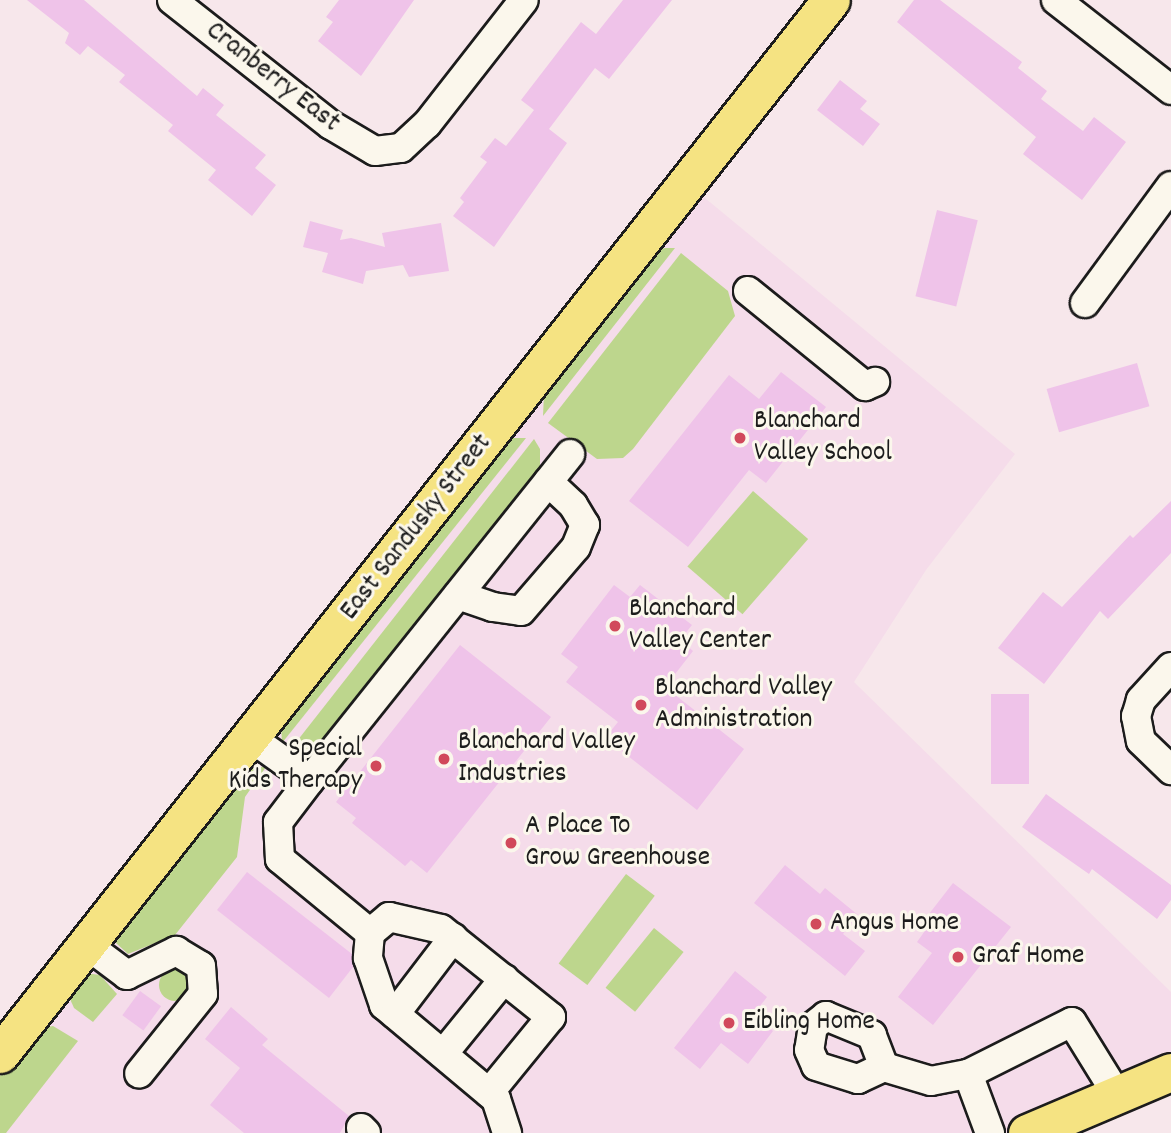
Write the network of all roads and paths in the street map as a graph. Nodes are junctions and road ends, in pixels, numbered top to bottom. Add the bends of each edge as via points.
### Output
1 (172, 0) edge
2 (524, 0) edge
3 (831, 0) edge
4 (1056, 0) edge
5 (1171, 90) edge
6 (1171, 186) edge
7 (748, 291) dead end
8 (1085, 303) dead end
9 (875, 382) dead end
10 (570, 454) dead end
11 (548, 482) junction
12 (458, 595) junction
13 (1171, 667) edge
14 (251, 738) junction
15 (1171, 770) edge
16 (310, 780) junction
17 (370, 933) junction
18 (453, 938) junction
19 (87, 945) junction
20 (504, 979) junction
21 (394, 1014) junction
22 (0, 1054) edge
23 (443, 1054) junction
24 (884, 1067) dead end
25 (1171, 1072) edge
26 (139, 1074) dead end
27 (968, 1074) junction
28 (489, 1094) junction
29 (1119, 1098) junction
30 (507, 1133) edge
31 (990, 1133) edge
32 (1027, 1133) edge

1 - 2 street, Cranberry East via 331,125 375,151 401,148 426,124
3 - 14 main road, East Sandusky Street
4 - 5 street
6 - 8 street
7 - 9 street via 865,386
10 - 11 street
11 - 12 street
11 - 12 street via 573,505 585,525 576,547 521,611
12 - 16 street
13 - 15 street via 1141,701 1136,716 1141,741
14 - 16 street
14 - 19 main road, East Sandusky Street
16 - 17 street via 278,822 280,859
17 - 18 street via 389,917 441,929
17 - 21 street via 368,958 384,1005
18 - 20 street
18 - 21 street
19 - 22 main road, East Sandusky Street
19 - 26 street via 127,975 176,951 201,966 203,994
20 - 23 street
20 - 28 street via 551,1017
21 - 23 street
23 - 28 street
24 - 27 street via 931,1081
25 - 29 main road
27 - 29 street via 1072,1022
27 - 31 street
28 - 30 street via 496,1099
29 - 32 main road

